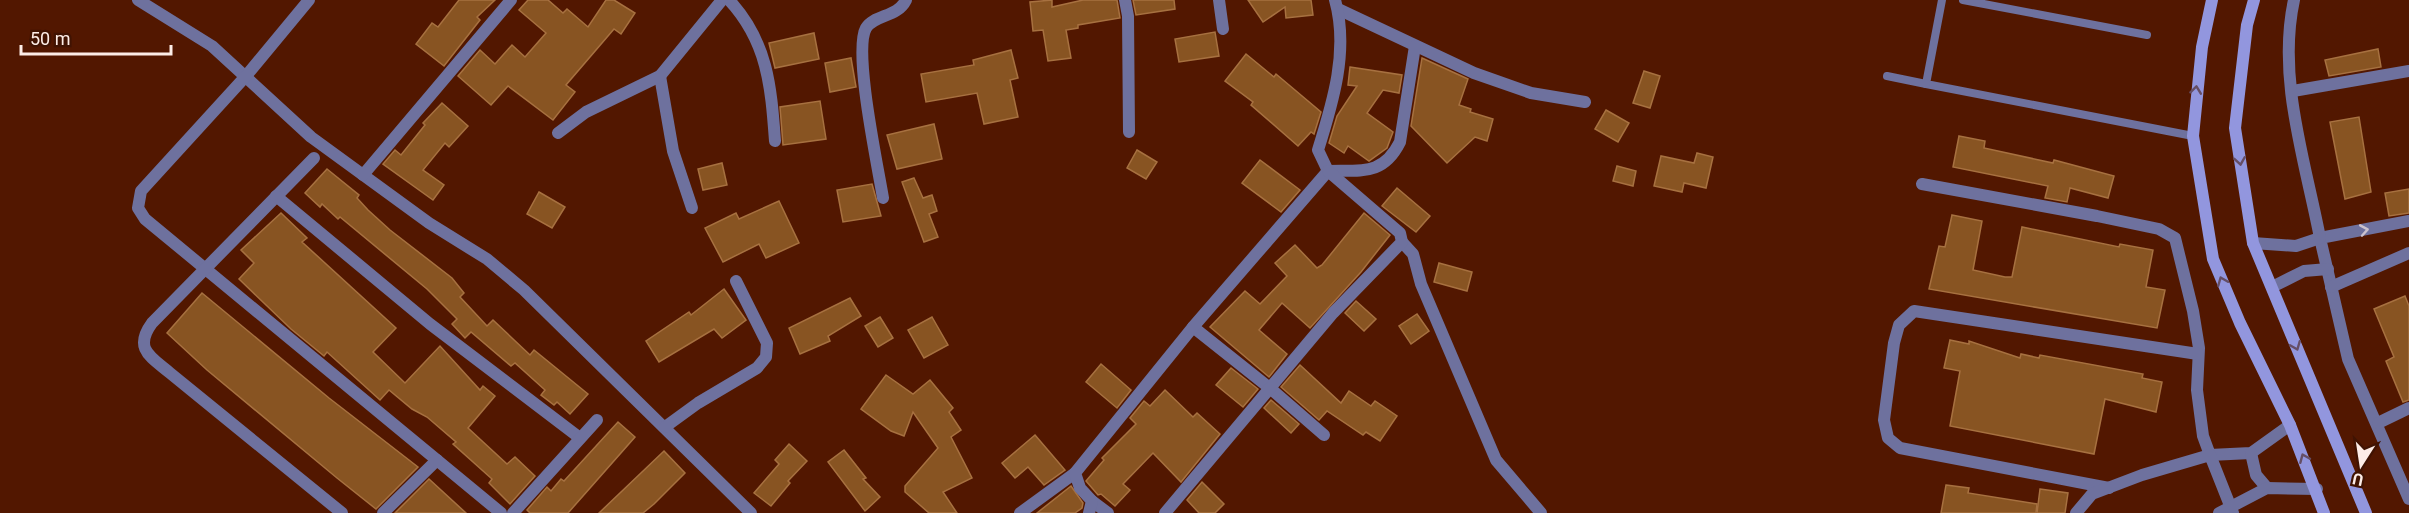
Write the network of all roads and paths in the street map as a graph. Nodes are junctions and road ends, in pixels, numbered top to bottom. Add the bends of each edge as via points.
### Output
1 (138, 0) edge
2 (309, 0) edge
3 (511, 0) edge
4 (722, 0) edge
5 (729, 0) edge
6 (906, 0) edge
7 (1125, 0) edge
8 (1219, 0) edge
9 (1942, 0) edge
10 (1963, 0) edge
11 (2211, 0) edge
12 (2254, 0) edge
13 (2294, 0) edge
14 (1336, 4) edge
15 (1223, 29) dead end
16 (2147, 35) dead end
17 (1415, 46) junction
18 (2409, 71) edge
19 (246, 76) junction
20 (660, 76) junction
21 (1887, 76) dead end
22 (1926, 84) junction
23 (2293, 91) junction
24 (1585, 102) dead end
25 (1129, 132) dead end
26 (558, 133) dead end
27 (2193, 136) junction
28 (775, 141) dead end
29 (314, 158) dead end
30 (1328, 171) junction
31 (363, 175) junction
32 (1922, 184) dead end
33 (276, 196) junction
34 (883, 198) dead end
35 (692, 208) dead end
36 (2409, 221) edge
37 (2320, 238) junction
38 (1402, 242) junction
39 (2253, 243) junction
40 (2409, 253) edge
41 (205, 268) junction
42 (2328, 269) junction
43 (736, 281) dead end
44 (2272, 286) junction
45 (2331, 287) junction
46 (1193, 327) junction
47 (2198, 354) junction
48 (1271, 389) junction
49 (2409, 408) edge
50 (597, 420) dead end
51 (2378, 423) junction
52 (2290, 426) junction
53 (665, 427) junction
54 (1324, 435) dead end
55 (580, 438) junction
56 (2251, 453) junction
57 (2210, 455) junction
58 (437, 460) junction
59 (1075, 473) junction
60 (2109, 488) junction
61 (2267, 488) junction
62 (2317, 489) junction
63 (2409, 499) edge
64 (1090, 507) edge
65 (2232, 509) edge
66 (342, 513) edge
67 (383, 513) edge
68 (501, 513) edge
69 (513, 513) edge
70 (751, 513) edge
71 (1020, 513) edge
72 (1108, 513) edge
73 (1165, 513) edge
74 (1541, 513) edge
75 (2076, 513) edge
76 (2219, 513) edge
77 (2324, 513) edge
78 (2366, 513) edge

1 - 19 street via 212,46
2 - 19 street
3 - 31 street
4 - 20 street
5 - 28 street via 747,19 764,56
6 - 34 street via 901,10 868,25 863,35 864,73
7 - 25 street
8 - 15 street
9 - 22 lane
10 - 16 lane
27 -> 11 street
12 -> 39 street via 2247,25 2235,128
13 - 23 street via 2287,50
14 - 17 street
14 - 30 street via 1338,84 1318,150
17 - 24 street via 1531,93
17 - 30 street via 1400,142 1395,152 1375,170
18 - 23 street
19 - 31 street via 311,137
19 - 41 street via 141,191 139,200 138,208 145,219
20 - 26 street via 586,112
20 - 35 street via 673,151
21 - 22 lane
22 - 27 lane
23 - 37 street
52 -> 27 street via 2213,259
29 - 33 street
30 - 38 street via 1400,233
30 - 46 street
31 - 53 street via 487,259
32 - 47 street via 2159,229 2175,238 2193,311
33 - 41 street
33 - 55 street via 430,324
37 -> 36 street
37 - 39 street via 2296,246
37 - 42 street
38 - 48 street via 1333,313
38 - 74 street via 1413,254 1421,284 1496,460
39 - 44 street
40 - 45 street
41 - 58 street
41 - 66 street via 144,333 147,354
42 - 44 street via 2304,271
42 - 45 street
43 - 53 street via 767,343 766,357 758,368
44 -> 78 street
45 - 51 street via 2348,359
46 - 48 street
46 - 59 street
47 - 57 street via 2197,390
47 - 60 street via 1914,311 1899,325 1884,420 1888,438 1900,447
48 - 54 street
48 - 73 street
49 - 51 street
50 - 55 street
51 - 63 street
52 - 56 street
62 -> 52 street
53 - 70 street
55 - 69 street
56 - 57 street
56 - 61 street via 2256,475
57 - 60 street
57 - 65 street
58 - 67 street
58 - 68 street
59 - 64 street
59 - 71 street
60 - 75 street via 2092,494
61 - 62 street
61 - 65 street
62 - 77 street
64 - 72 street
65 - 76 street

